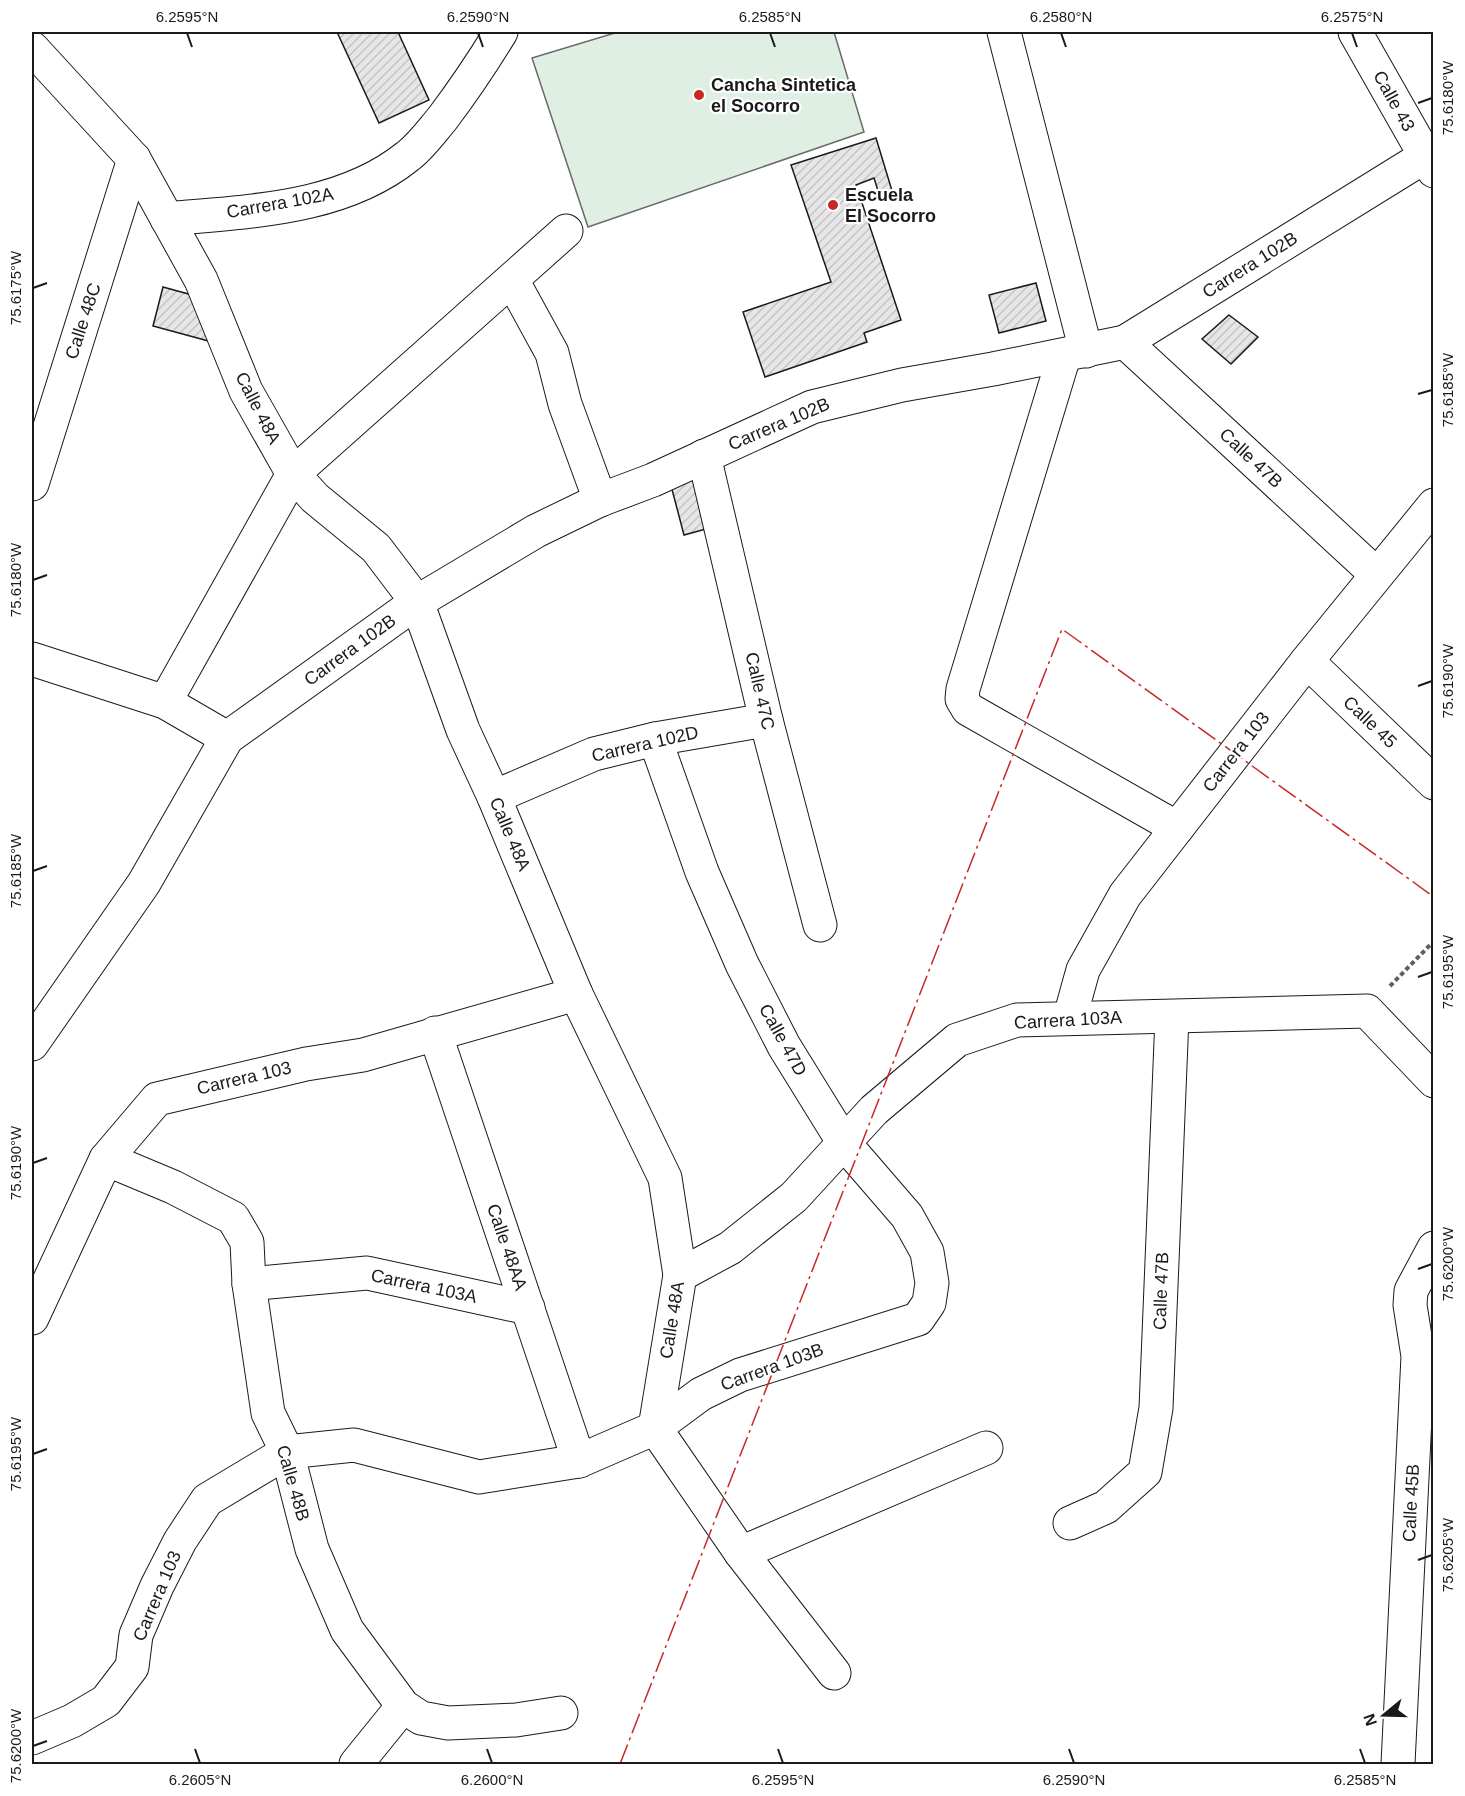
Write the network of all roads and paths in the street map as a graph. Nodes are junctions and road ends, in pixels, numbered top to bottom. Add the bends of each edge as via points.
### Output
1 (501, 32) edge
2 (1004, 32) edge
3 (1355, 32) edge
4 (34, 57) edge
5 (134, 159) junction
6 (1429, 164) edge
7 (167, 219) junction
8 (566, 231) dead end
9 (512, 280) junction
10 (1125, 342) junction
11 (1075, 353) junction
12 (704, 456) junction
13 (293, 474) junction
14 (32, 484) edge
15 (600, 500) junction
16 (1434, 505) edge
17 (1376, 574) junction
18 (417, 602) junction
19 (32, 659) edge
20 (1307, 661) junction
21 (165, 702) junction
22 (766, 720) junction
23 (227, 738) junction
24 (655, 739) junction
25 (1434, 783) edge
26 (494, 797) junction
27 (1177, 828) junction
28 (820, 925) dead end
29 (1434, 941) edge
30 (576, 994) junction
31 (1367, 1011) junction
32 (1070, 1017) junction
33 (1172, 1017) junction
34 (435, 1034) junction
35 (32, 1044) edge
36 (1434, 1081) edge
37 (844, 1143) junction
38 (106, 1159) junction
39 (1434, 1248) edge
40 (680, 1275) junction
41 (249, 1284) junction
42 (528, 1308) junction
43 (32, 1318) edge
44 (918, 1319) joint
45 (1426, 1352) edge
46 (655, 1428) junction
47 (986, 1449) dead end
48 (287, 1452) junction
49 (579, 1461) junction
50 (1422, 1522) edge
51 (1070, 1523) dead end
52 (741, 1553) junction
53 (834, 1672) dead end
54 (403, 1706) junction
55 (561, 1713) dead end
56 (32, 1738) edge
57 (356, 1764) edge
58 (1398, 1764) edge

1 - 7 street, Carrera 102A via 471,82 429,134 410,155 362,186 295,204
2 - 11 street
3 - 6 street, Calle 43
4 - 5 street, Calle 48A
5 - 7 street, Calle 48A
5 - 14 street, Calle 48C
6 - 10 street, Carrera 102B
7 - 13 street, Calle 48A via 201,280 246,391
8 - 9 street
9 - 13 street
9 - 15 street via 552,353 565,404
10 - 11 street, Carrera 102B
10 - 17 street, Calle 47B
11 - 12 street, Carrera 102B via 825,403
11 - 27 street via 962,699 968,709
12 - 15 street, Carrera 102B
12 - 22 street, Calle 47C
13 - 18 street, Calle 48A via 315,498 376,548
13 - 21 street
15 - 18 street, Carrera 102B via 536,531
16 - 17 street, Carrera 103
17 - 20 street, Carrera 103
18 - 23 street, Carrera 102B
18 - 26 street, Calle 48A via 463,730
19 - 21 street
20 - 25 street, Calle 45
20 - 27 street, Carrera 103
21 - 23 street
22 - 24 street, Carrera 102D
22 - 28 street, Calle 47C
23 - 35 street, Carrera 102B via 144,883
24 - 26 street, Carrera 102D via 594,754
24 - 37 street, Calle 47D via 702,872 742,964 784,1046
26 - 30 street, Calle 48A
27 - 32 street, Carrera 103 via 1125,895 1083,970
29 - 31 path
30 - 34 street, Carrera 103
30 - 40 street, Calle 48A via 665,1178
31 - 33 street, Carrera 103A
31 - 36 street
32 - 33 street, Carrera 103A
32 - 37 street, Carrera 103A via 1017,1020 957,1040 874,1110
33 - 51 street, Calle 47B via 1156,1408 1145,1472 1106,1507
34 - 38 street, Carrera 103 via 363,1055 306,1064 157,1099
34 - 42 street, Calle 48AA
37 - 40 street, Carrera 103A via 794,1197 767,1219 730,1248
37 - 44 street, Calle 47D via 907,1216 927,1252 932,1283 929,1303
38 - 41 street, Calle 48B via 233,1218 247,1242
38 - 43 street, Carrera 103
39 - 45 street, Calle 45B via 1411,1291 1410,1305
40 - 46 street, Calle 48A
41 - 42 street, Carrera 103A via 367,1273
41 - 48 street, Calle 48B via 268,1413
42 - 49 street, Calle 48AA
44 - 46 street, Carrera 103B via 740,1375 701,1394
45 - 50 street, Calle 45B
46 - 49 street, Carrera 103B
46 - 52 street
47 - 52 street
48 - 49 street, Carrera 103B via 354,1445 479,1477
48 - 54 street, Calle 48B via 312,1549 347,1630
48 - 56 street, Carrera 103 via 207,1500 157,1586 136,1635 132,1667 106,1701
50 - 58 street, Calle 45B
52 - 53 street
54 - 55 street, Calle 48B via 421,1718 448,1723 516,1720
54 - 57 street

